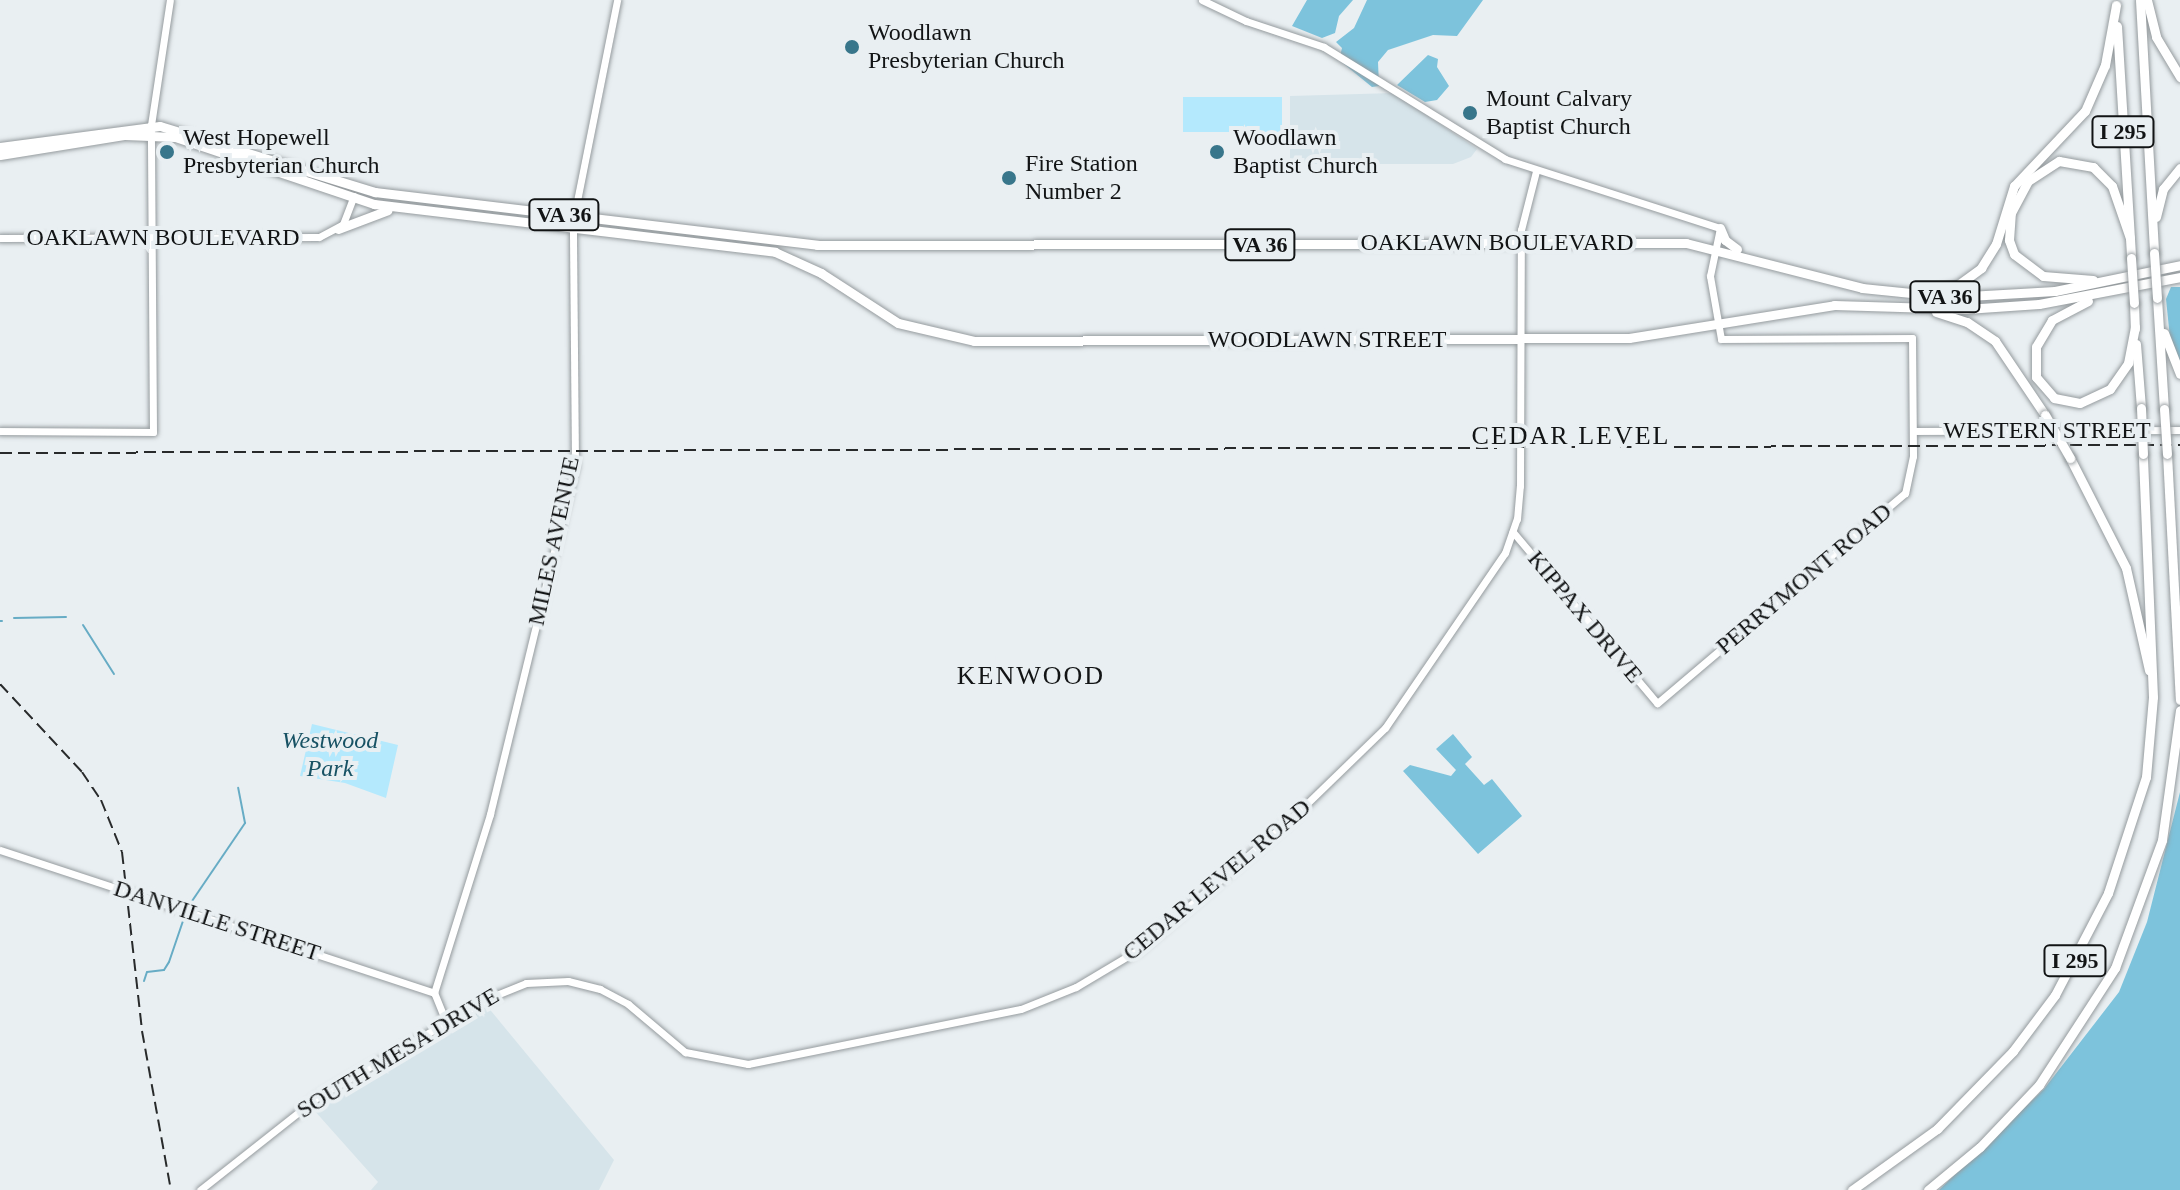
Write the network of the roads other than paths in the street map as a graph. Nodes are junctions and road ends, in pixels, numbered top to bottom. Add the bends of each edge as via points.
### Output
1 (170, 0) edge
2 (617, 0) edge
3 (1202, 0) edge
4 (2140, 0) edge
5 (2147, 0) edge
6 (2116, 3) edge
7 (2180, 77) edge
8 (151, 129) junction
9 (0, 147) edge
10 (0, 155) edge
11 (2180, 168) edge
12 (1536, 171) junction
13 (356, 188) junction
14 (354, 200) junction
15 (404, 208) junction
16 (573, 216) junction
17 (573, 227) junction
18 (1720, 228) junction
19 (338, 229) junction
20 (2153, 233) junction
21 (0, 238) edge
22 (152, 238) junction
23 (2130, 238) junction
24 (1521, 243) junction
25 (1714, 246) junction
26 (1743, 253) junction
27 (2178, 265) edge
28 (2180, 277) edge
29 (2116, 279) junction
30 (2117, 290) junction
31 (1905, 294) junction
32 (2158, 303) junction
33 (1913, 306) junction
34 (1718, 323) junction
35 (2135, 327) junction
36 (1521, 339) junction
37 (2180, 374) edge
38 (2180, 430) edge
39 (0, 431) edge
40 (1913, 431) junction
41 (1513, 532) junction
42 (2180, 566) edge
43 (2177, 624) junction
44 (2153, 697) junction
45 (2180, 700) edge
46 (1657, 703) joint
47 (2180, 710) edge
48 (0, 850) edge
49 (573, 981) joint
50 (434, 993) junction
51 (446, 1022) junction
52 (200, 1190) edge
53 (1852, 1190) edge
54 (1928, 1190) edge

1 - 8 street
2 - 16 street, MILES AVENUE
3 - 12 street via 1324,47 1490,152
4 - 20 highway, I 295
5 - 7 highway via 2156,37
6 - 23 highway, I 295
6 - 31 highway via 2105,65 2090,102 2067,135 2014,186 1987,261 1958,285
8 - 9 highway, VA 36
8 - 10 highway, VA 36
8 - 13 highway, VA 36 via 187,131
8 - 14 highway, VA 36
8 - 22 street
11 - 20 highway via 2163,189
12 - 18 street
12 - 24 street, CEDAR LEVEL ROAD via 1523,209
13 - 14 street
13 - 16 highway, VA 36
14 - 15 highway, VA 36
14 - 19 street
15 - 17 highway, VA 36
15 - 19 highway via 362,216
16 - 17 street, MILES AVENUE
16 - 24 highway, OAKLAWN BOULEVARD / VA 36 via 805,244
17 - 36 highway, WOODLAWN STREET / VA 36 via 761,249 810,266 898,323 957,340
17 - 50 street, MILES AVENUE via 575,465 490,814
18 - 25 street
18 - 26 highway via 1725,240
19 - 22 street, OAKLAWN BOULEVARD via 319,237
20 - 32 highway, I 295, bridge
21 - 22 street, OAKLAWN BOULEVARD
22 - 39 street via 153,432
23 - 29 highway via 2112,186 2078,160 2045,167 2014,204 2009,240 2028,268 2060,280
23 - 35 highway, I 295, bridge
24 - 25 highway, OAKLAWN BOULEVARD / VA 36
24 - 36 street, CEDAR LEVEL ROAD
25 - 26 highway, OAKLAWN BOULEVARD / VA 36
25 - 34 street via 1710,276
26 - 31 highway, OAKLAWN BOULEVARD / VA 36 via 1846,284
27 - 29 highway, OAKLAWN BOULEVARD / VA 36
28 - 30 highway, VA 36
29 - 31 highway, OAKLAWN BOULEVARD / VA 36 via 2022,295
30 - 33 highway, VA 36 via 2015,307
30 - 35 highway via 2066,310 2047,326 2034,356 2039,382 2066,403 2101,395 2124,371
32 - 37 highway via 2167,350
32 - 43 highway, I 295, bridge
33 - 34 highway, WOODLAWN STREET / VA 36 via 1813,307
33 - 44 highway, bridge via 1986,333 2011,358 2126,568
34 - 36 highway, WOODLAWN STREET / VA 36 via 1629,338
34 - 40 street, PERRYMONT ROAD via 1721,339 1912,338
35 - 44 highway, I 295, bridge
36 - 41 street, CEDAR LEVEL ROAD via 1519,508
38 - 40 street, WESTERN STREET
40 - 46 street, PERRYMONT ROAD via 1912,476 1905,493
41 - 46 street, KIPPAX DRIVE
41 - 49 street, CEDAR LEVEL ROAD via 1486,583 1385,728 1272,836 1111,968 1056,996 987,1019 755,1063 693,1056 611,993
42 - 43 highway
43 - 45 highway, I 295
44 - 53 highway, I 295 via 2146,777 2124,847 2089,934 2058,989 1973,1095 1911,1149
47 - 54 highway, I 295 via 2175,775 2156,865 2102,993 2022,1105
48 - 50 street, DANVILLE STREET
49 - 51 street, SOUTH MESA DRIVE via 518,985
50 - 51 street
51 - 52 street, SOUTH MESA DRIVE via 306,1104

